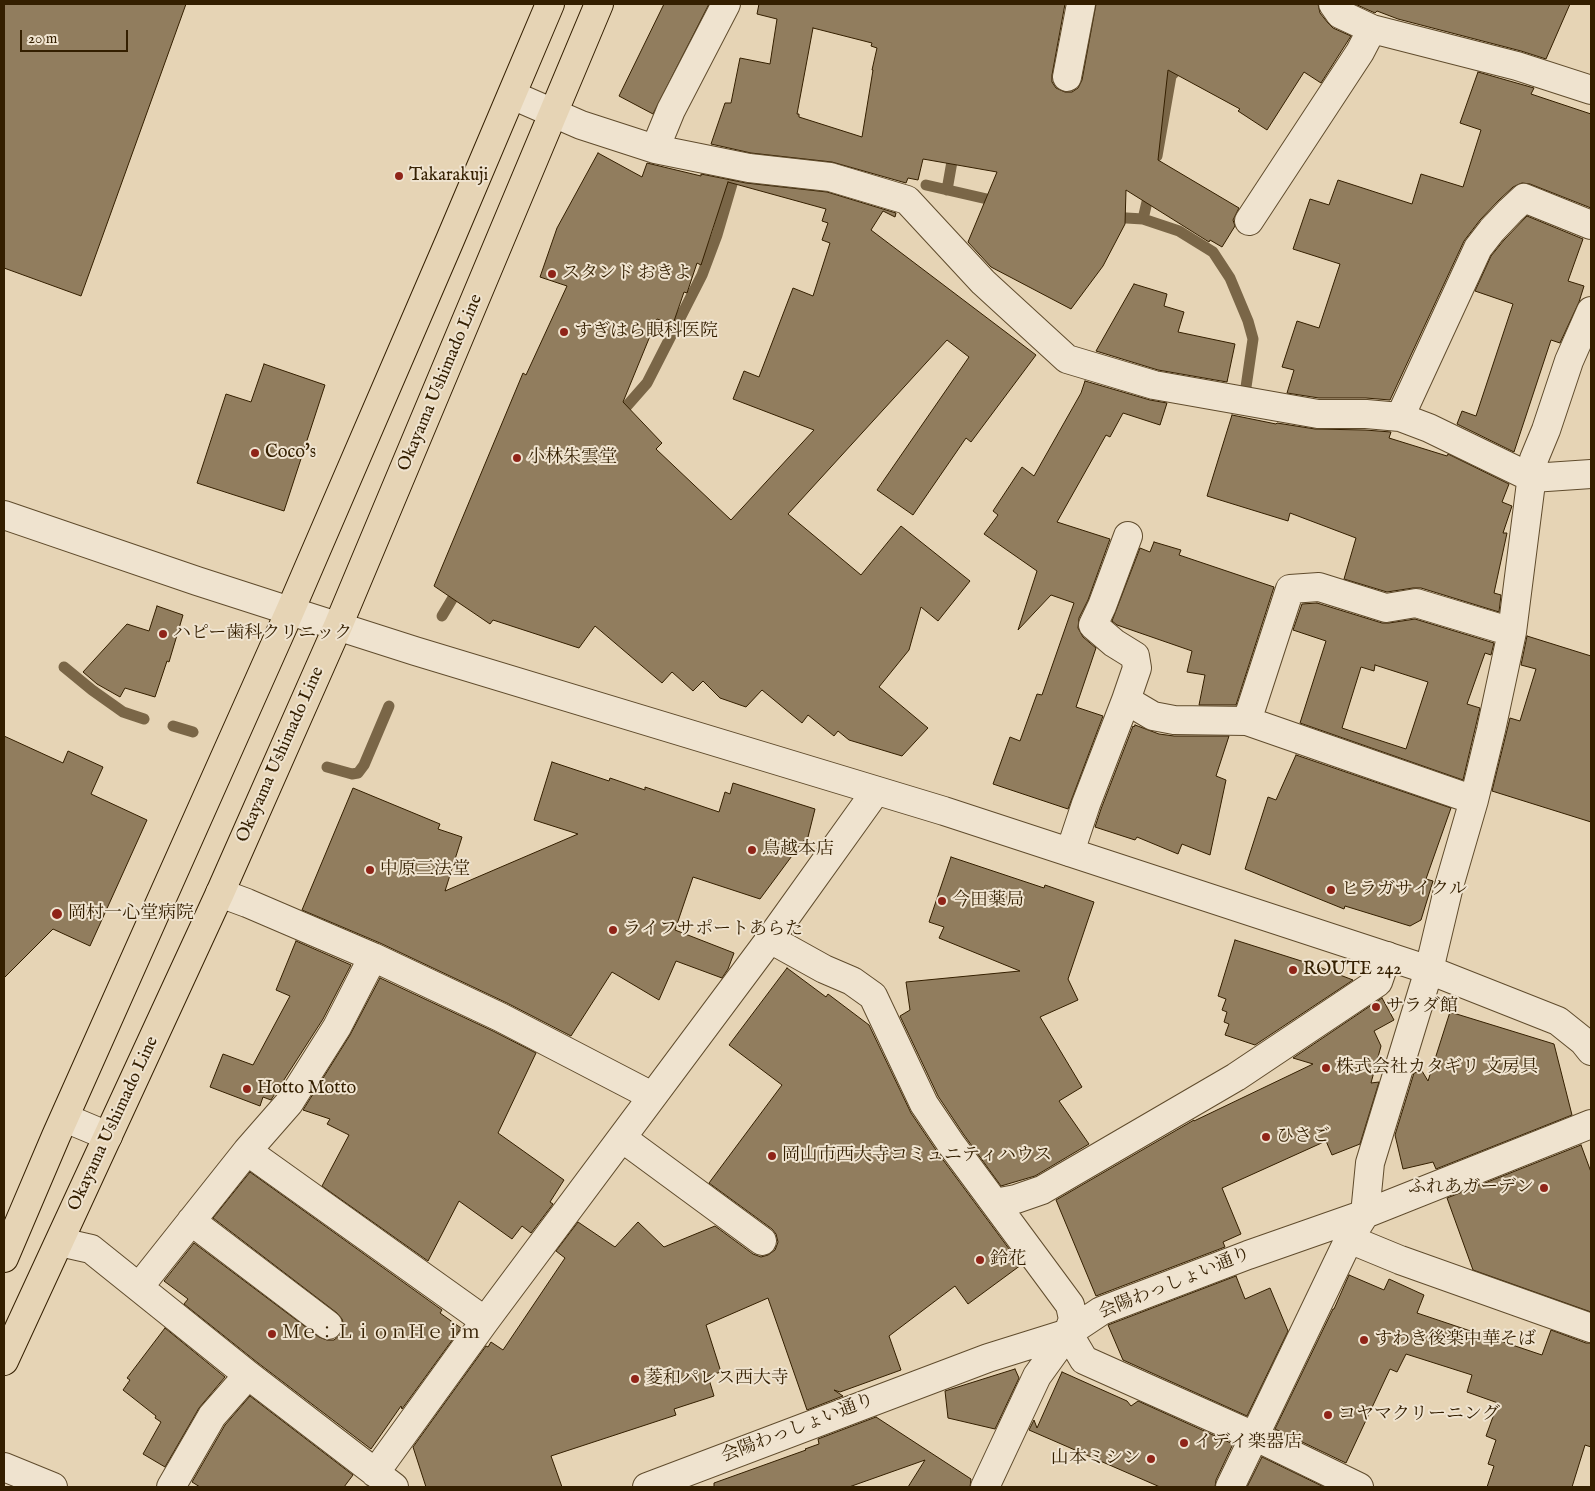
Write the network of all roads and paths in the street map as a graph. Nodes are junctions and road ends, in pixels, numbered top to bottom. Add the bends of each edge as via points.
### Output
1 (550, 4) edge
2 (599, 4) edge
3 (726, 4) edge
4 (1081, 4) edge
5 (1333, 4) edge
6 (1372, 29) junction
7 (1067, 77) dead end
8 (1591, 90) edge
9 (512, 95) junction
10 (554, 113) junction
11 (655, 149) junction
12 (1249, 221) dead end
13 (1591, 225) edge
14 (1591, 311) edge
15 (1400, 416) junction
16 (1591, 474) edge
17 (1532, 478) junction
18 (4, 515) edge
19 (1128, 536) dead end
20 (290, 611) junction
21 (338, 626) junction
22 (1512, 632) junction
23 (1126, 700) junction
24 (1246, 721) junction
25 (876, 791) junction
26 (1474, 800) junction
27 (1070, 852) junction
28 (220, 893) junction
29 (770, 939) junction
30 (1386, 956) junction
31 (373, 957) junction
32 (1429, 970) junction
33 (1591, 1051) edge
34 (652, 1096) junction
35 (65, 1118) junction
36 (1591, 1124) edge
37 (108, 1136) junction
38 (622, 1138) junction
39 (247, 1151) junction
40 (994, 1203) junction
41 (1365, 1214) junction
42 (191, 1221) junction
43 (1349, 1240) junction
44 (762, 1241) dead end
45 (60, 1242) junction
46 (4, 1258) edge
47 (139, 1287) junction
48 (485, 1321) junction
49 (328, 1325) dead end
50 (1591, 1328) edge
51 (1068, 1334) junction
52 (8, 1353) edge
53 (4, 1372) edge
54 (248, 1375) junction
55 (1254, 1436) junction
56 (4, 1467) edge
57 (384, 1480) edge
58 (53, 1487) edge
59 (171, 1487) edge
60 (647, 1487) edge
61 (985, 1487) edge
62 (1230, 1487) edge
63 (1359, 1487) edge

1 - 9 main road
2 - 10 main road, Okayama Ushimado Line
3 - 11 street via 671,110
4 - 7 street
5 - 6 street via 1340,14
6 - 8 street via 1517,66
6 - 12 street
9 - 10 street
9 - 20 main road
10 - 11 street via 594,130
10 - 21 main road, Okayama Ushimado Line
11 - 15 street via 749,168 830,177 907,200 983,282 1068,359 1154,385 1318,414
13 - 15 street via 1524,198 1510,211 1478,248
14 - 17 street via 1569,361 1534,459
15 - 17 street
16 - 17 street
17 - 22 street
18 - 20 street
19 - 23 street via 1093,625 1135,656 1137,668
20 - 21 street
20 - 35 main road
21 - 25 street
21 - 28 main road, Okayama Ushimado Line
22 - 24 street via 1416,603 1386,608 1319,587 1290,588
22 - 26 street
23 - 24 street via 1153,716 1174,720
23 - 27 street
24 - 26 street
25 - 27 street
25 - 29 street
26 - 32 street
27 - 30 street
28 - 31 street
28 - 37 main road, Okayama Ushimado Line
29 - 34 street
29 - 40 street via 852,981 873,996 924,1104
30 - 32 street
30 - 40 street via 1378,982 1236,1077 1042,1190
31 - 34 street via 500,1017
31 - 39 street via 337,1027 289,1102
32 - 33 street via 1558,1021
32 - 41 street via 1370,1163
34 - 38 street
35 - 37 street
35 - 46 main road
36 - 41 street, 会陽わっしょい通り
37 - 45 main road, Okayama Ushimado Line
38 - 44 street
38 - 48 street
39 - 42 street
39 - 48 street
40 - 51 street via 1070,1305 1073,1319
41 - 43 street
41 - 51 street, 会陽わっしょい通り via 1101,1311
42 - 47 street
42 - 49 street
43 - 50 street
43 - 55 street
45 - 47 street via 91,1248
45 - 52 main road, Okayama Ushimado Line
47 - 54 street
48 - 57 street
51 - 55 street via 1084,1360
51 - 60 street, 会陽わっしょい通り via 988,1358
51 - 61 street via 1036,1376
52 - 53 main road, Okayama Ushimado Line
54 - 57 street
54 - 59 street via 212,1416
55 - 62 street
55 - 63 street
56 - 58 street

